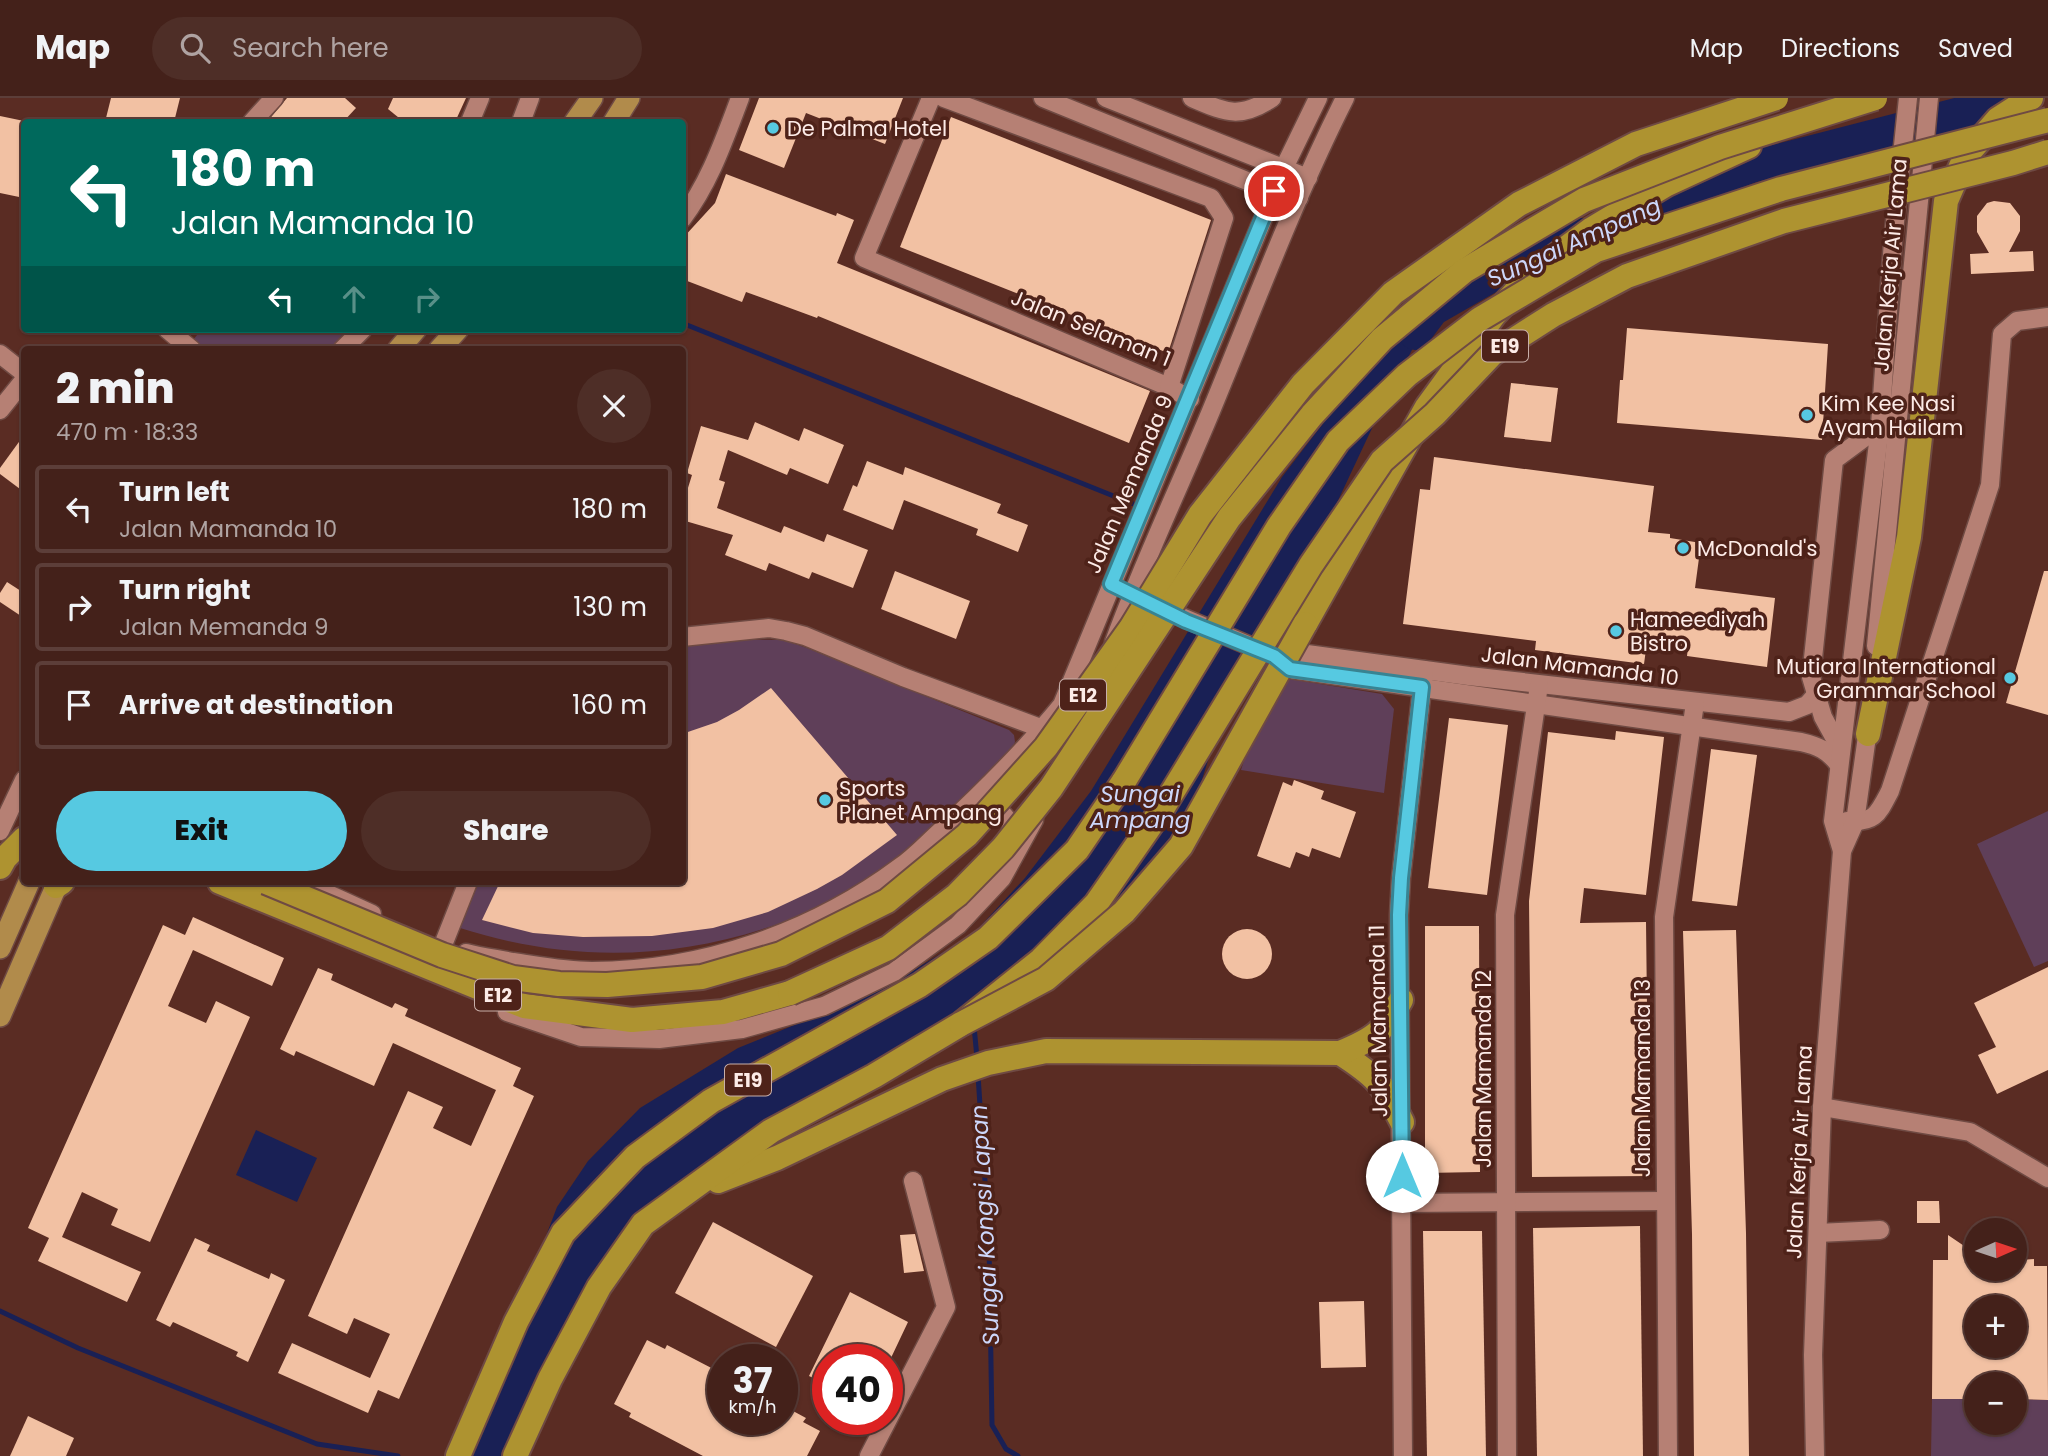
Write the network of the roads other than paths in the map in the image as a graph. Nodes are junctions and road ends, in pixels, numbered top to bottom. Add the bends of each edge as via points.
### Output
1 (274, 98) edge
2 (480, 98) edge
3 (530, 98) edge
4 (592, 98) edge
5 (629, 98) edge
6 (740, 98) edge
7 (931, 98) edge
8 (944, 98) edge
9 (1043, 98) edge
10 (1106, 98) edge
11 (1192, 98) edge
12 (1318, 98) edge
13 (1345, 98) edge
14 (1776, 98) edge
15 (1875, 98) edge
16 (2031, 98) edge
17 (1929, 100) edge
18 (1264, 103) edge
19 (1907, 104) edge
20 (255, 119) edge
21 (471, 119) edge
22 (522, 119) edge
23 (577, 119) edge
24 (616, 119) edge
25 (2048, 120) edge
26 (1801, 122) junction
27 (1232, 148) junction
28 (2048, 152) edge
29 (1284, 168) junction
30 (1223, 171) junction
31 (1308, 178) junction
32 (1274, 191) junction
33 (1299, 198) junction
34 (686, 214) edge
35 (2048, 317) edge
36 (172, 333) edge
37 (359, 333) edge
38 (454, 333) edge
39 (187, 346) edge
40 (346, 346) edge
41 (443, 346) edge
42 (0, 354) edge
43 (21, 371) edge
44 (21, 384) edge
45 (1169, 387) junction
46 (1190, 399) junction
47 (0, 410) edge
48 (1880, 426) junction
49 (1111, 584) junction
50 (1131, 594) junction
51 (1181, 618) junction
52 (686, 637) edge
53 (1110, 653) junction
54 (1423, 679) junction
55 (1539, 684) junction
56 (1815, 696) junction
57 (1695, 703) junction
58 (1536, 704) junction
59 (1088, 714) junction
60 (1692, 726) junction
61 (1042, 729) junction
62 (1868, 734) junction
63 (1840, 757) junction
64 (21, 786) edge
65 (968, 806) junction
66 (1833, 821) junction
67 (1855, 822) junction
68 (0, 831) edge
69 (21, 842) edge
70 (1842, 851) junction
71 (1017, 855) junction
72 (0, 867) edge
73 (28, 885) edge
74 (58, 885) edge
75 (227, 885) edge
76 (273, 885) edge
77 (309, 885) edge
78 (467, 885) edge
79 (443, 945) junction
80 (0, 948) edge
81 (415, 962) junction
82 (1401, 1000) junction
83 (0, 1016) edge
84 (961, 1024) junction
85 (1340, 1053) junction
86 (1822, 1107) junction
87 (1402, 1122) junction
88 (2048, 1178) edge
89 (913, 1181) dead end
90 (688, 1193) junction
91 (1665, 1201) junction
92 (1506, 1202) junction
93 (1402, 1203) junction
94 (1880, 1230) dead end
95 (1818, 1233) junction
96 (458, 1456) edge
97 (515, 1456) edge
98 (869, 1456) edge
99 (1403, 1456) edge
100 (1507, 1456) edge
101 (1668, 1456) edge
102 (1815, 1456) edge

1 - 20 street
2 - 21 street
3 - 22 street
4 - 23 main road
5 - 24 main road
6 - 34 street via 716,161
7 - 45 street, Jalan Selaman 1 via 864,258
8 - 45 street, Jalan Selaman 1 via 1211,198 1224,218
9 - 30 street
10 - 27 street
11 - 18 street via 1228,113
12 - 29 street, Jalan Memanda 9
13 - 31 street
14 - 76 highway, E12, bridge via 1624,150 1519,204 1393,293 1303,384 1200,515 1131,628 1046,747 967,835 887,901 781,954 702,977 559,984 513,978 442,956
15 - 26 highway, E12, bridge
16 - 62 highway via 1998,119 1965,157 1946,201 1909,537
17 - 62 street, Jalan Kerja Air Lama
19 - 48 street, Jalan Kerja Air Lama
25 - 96 highway, E19, bridge via 1781,189 1597,250 1480,319 1407,375 1338,442 1279,526 1077,850 988,938 920,985 711,1101 635,1157 563,1233 516,1322
26 - 81 highway, E12, bridge via 1720,147 1584,200 1464,271 1382,340 1312,415 1229,518 1051,788 1003,848 957,895 888,948 790,993 723,1012 632,1020 524,1006
26 - 84 highway, bridge via 1667,184 1592,229 1526,280 1494,315 1427,407 1181,846 1124,912 1046,979
27 - 29 street
27 - 30 street
28 - 84 highway, E19, bridge via 1784,220 1627,276 1492,354 1382,461 1311,565 1162,809 1096,904 1041,960
29 - 31 street
29 - 32 street, Jalan Memanda 9
30 - 32 street
31 - 33 street
32 - 33 street
32 - 46 street, Jalan Memanda 9
33 - 50 street
35 - 67 street via 2017,321 2002,334 1990,485 1890,791 1874,818
36 - 39 street
37 - 40 street
38 - 41 main road
42 - 43 street
44 - 47 street
45 - 46 street
46 - 49 street, Jalan Memanda 9
48 - 56 street via 1834,460 1812,656
48 - 63 street, Jalan Kerja Air Lama
49 - 50 street, Jalan Mamanda 10
49 - 61 street, Jalan Memanda 9 via 1062,705
50 - 51 street, Jalan Mamanda 10
50 - 53 street
51 - 53 street via 1151,623
51 - 54 street, Jalan Mamanda 10, bridge via 1269,654 1292,652
52 - 61 street via 769,628 786,631
53 - 59 street
54 - 55 street, Jalan Mamanda 10
54 - 58 street, Jalan Mamanda 10
54 - 82 street, Jalan Mamanda 11 via 1401,878
55 - 57 street, Jalan Mamanda 10
55 - 58 street, Jalan Mamanda 12
56 - 57 street, Jalan Mamanda 10 via 1808,705 1789,712
56 - 63 street
57 - 60 street, Jalan Mamanda 13
58 - 60 street, Jalan Mamanda 10
58 - 92 street, Jalan Mamanda 12 via 1505,915
59 - 61 street via 1071,726
59 - 71 street
60 - 63 street, Jalan Mamanda 10 via 1801,741
60 - 91 street, Jalan Mamanda 13 via 1664,917
61 - 65 street, Jalan Memanda 9
62 - 67 street, Jalan Kerja Air Lama
63 - 66 street, Jalan Kerja Air Lama
64 - 68 street
65 - 71 street via 986,805 1002,812 1013,829
65 - 79 street, Jalan Memanda 9 via 901,867 846,903 760,942 685,961 592,971 554,969
66 - 67 street
66 - 70 street, Jalan Kerja Air Lama
67 - 70 street, Jalan Kerja Air Lama
69 - 72 highway
70 - 86 street, Jalan Kerja Air Lama
71 - 81 street via 958,925 894,972 824,1006 742,1029 659,1039 581,1037 502,1010
73 - 80 main road
74 - 83 main road
75 - 81 highway, E12
77 - 79 street, Jalan Memanda 9
78 - 79 street
82 - 85 highway via 1370,1040
82 - 87 street, Jalan Mamanda 11
84 - 90 highway, E19 via 771,1131
85 - 87 highway via 1366,1069 1385,1089
85 - 90 highway via 1046,1051 988,1063 942,1079 777,1158
86 - 88 street via 1970,1132
86 - 95 street, Jalan Kerja Air Lama
87 - 93 street, Jalan Mamanda 11
89 - 98 street via 946,1307
90 - 97 highway, E19 via 643,1224 599,1287
91 - 92 street
91 - 101 street, Jalan Mamanda 13
92 - 93 street
92 - 100 street, Jalan Mamanda 12
93 - 99 street, Jalan Mamanda 11
94 - 95 street
95 - 102 street, Jalan Kerja Air Lama

